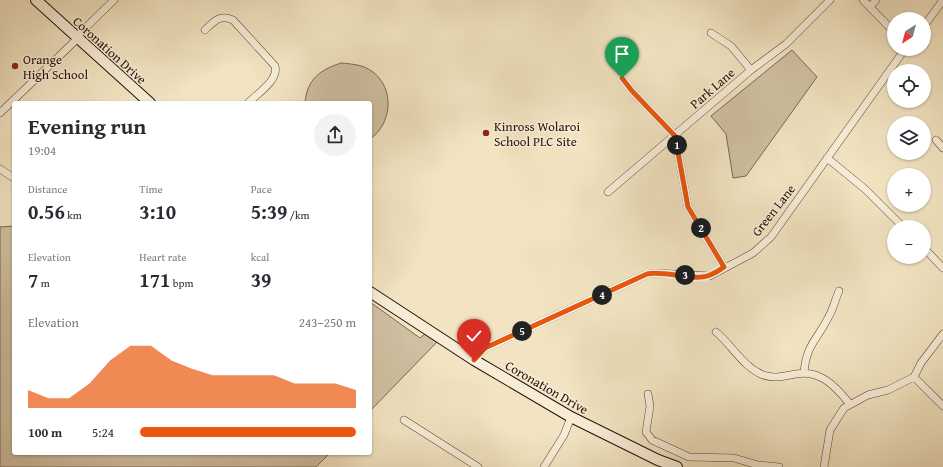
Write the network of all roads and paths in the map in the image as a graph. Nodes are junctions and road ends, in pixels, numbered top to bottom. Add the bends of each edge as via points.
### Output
1 (36, 0) edge
2 (114, 0) edge
3 (830, 0) edge
4 (863, 0) edge
5 (876, 0) edge
6 (942, 5) edge
7 (870, 7) junction
8 (931, 18) edge
9 (887, 25) edge
10 (205, 30) dead end
11 (711, 33) dead end
12 (77, 37) junction
13 (900, 56) edge
14 (751, 70) junction
15 (622, 78) dead end
16 (12, 101) edge
17 (12, 101) edge
18 (148, 101) edge
19 (250, 101) edge
20 (0, 113) edge
21 (675, 136) junction
22 (936, 140) dead end
23 (943, 148) edge
24 (827, 158) junction
25 (2, 171) edge
26 (12, 172) edge
27 (12, 177) edge
28 (608, 192) dead end
29 (896, 220) edge
30 (931, 255) edge
31 (724, 267) junction
32 (943, 268) edge
33 (838, 291) dead end
34 (372, 293) edge
35 (716, 332) dead end
36 (943, 334) edge
37 (474, 360) junction
38 (804, 373) junction
39 (914, 378) junction
40 (648, 394) dead end
41 (849, 404) junction
42 (943, 406) edge
43 (571, 417) junction
44 (404, 420) dead end
45 (478, 467) edge
46 (544, 467) edge
47 (677, 467) edge
48 (779, 467) edge
49 (824, 467) edge

1 - 12 main road, Coronation Drive
2 - 12 street
3 - 14 street, Park Lane via 786,44
4 - 7 street
5 - 7 street
6 - 8 street
7 - 9 street
10 - 19 street via 215,20 228,18 273,62 276,70 273,79
11 - 14 street via 731,46
12 - 17 street
12 - 18 main road, Coronation Drive
13 - 24 street, Green Lane
14 - 21 street, Park Lane
15 - 21 street
16 - 20 street
21 - 28 street, Park Lane
21 - 31 street via 688,207
22 - 23 street
24 - 29 street via 865,189
24 - 31 street, Green Lane via 771,237 753,253
25 - 26 street
25 - 27 street
30 - 32 street
31 - 37 street, Green Lane via 710,276 702,277 647,274 485,348
33 - 38 street via 829,318 805,357
34 - 37 main road, Coronation Drive
35 - 38 street via 748,366 763,375 780,377
36 - 39 street via 920,363
37 - 43 main road, Coronation Drive
38 - 41 street via 827,380 838,389
39 - 41 street
39 - 42 street
40 - 48 street via 650,406 646,432 652,440 689,456 734,458 758,465
41 - 49 street via 839,414 830,430
43 - 46 street via 564,435
43 - 47 main road, Coronation Drive
44 - 45 street

